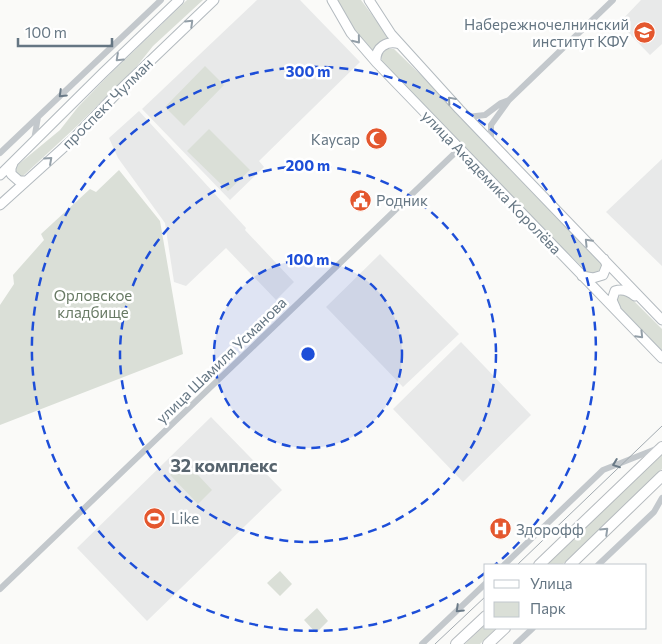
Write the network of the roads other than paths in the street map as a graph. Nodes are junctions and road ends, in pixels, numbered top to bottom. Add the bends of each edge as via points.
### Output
1 (161, 0) edge
2 (179, 0) edge
3 (323, 0) edge
4 (332, 0) edge
5 (369, 0) edge
6 (613, 0) edge
7 (210, 2) edge
8 (340, 16) junction
9 (401, 44) junction
10 (376, 62) junction
11 (509, 100) junction
12 (38, 117) junction
13 (467, 117) junction
14 (491, 142) junction
15 (34, 143) junction
16 (459, 149) junction
17 (0, 153) edge
18 (13, 162) junction
19 (0, 175) edge
20 (26, 180) junction
21 (0, 205) edge
22 (604, 259) junction
23 (582, 276) junction
24 (646, 303) junction
25 (617, 312) junction
26 (662, 320) edge
27 (662, 358) edge
28 (662, 447) edge
29 (662, 476) edge
30 (662, 498) edge
31 (505, 564) edge
32 (540, 564) edge
33 (571, 564) edge
34 (599, 564) edge
35 (484, 584) edge
36 (0, 589) edge
37 (484, 618) edge
38 (504, 629) edge
39 (531, 629) edge
40 (422, 644) edge
41 (456, 644) edge
42 (488, 644) edge
43 (516, 644) edge

1 -> 12 street
2 -> 15 street, проспект Чулман
3 - 8 street
4 - 8 street, улица Академика Королёва
5 - 9 street, улица Академика Королёва
6 - 11 street
20 -> 7 street, проспект Чулман via 73,139
8 -> 10 street, улица Академика Королёва
9 - 10 street via 391,42 381,47 376,54
13 -> 9 street, улица Академика Королёва
10 - 16 street, улица Академика Королёва
11 - 13 street via 484,115
11 - 14 street via 491,125
12 - 15 street
12 - 17 street
13 - 14 street, улица Академика Королёва
22 -> 14 street, улица Академика Королёва
15 - 18 street, проспект Чулман
16 - 23 street, улица Академика Королёва
16 - 36 street, улица Шамиля Усманова
18 - 19 street, проспект Чулман
18 - 20 street via 11,174 18,181
20 - 21 street, проспект Чулман
22 - 23 street via 607,265 603,275 593,278
22 - 24 street, улица Академика Королёва
23 - 25 street, улица Академика Королёва
24 - 25 street via 629,291 620,289 615,291 612,300
24 - 26 street, улица Академика Королёва
25 -> 27 street, улица Академика Королёва
28 -> 31 street via 603,470
28 - 32 main road
33 -> 29 main road
30 - 34 street via 654,512
35 -> 40 street
37 - 41 main road
38 - 42 main road
39 - 43 street

